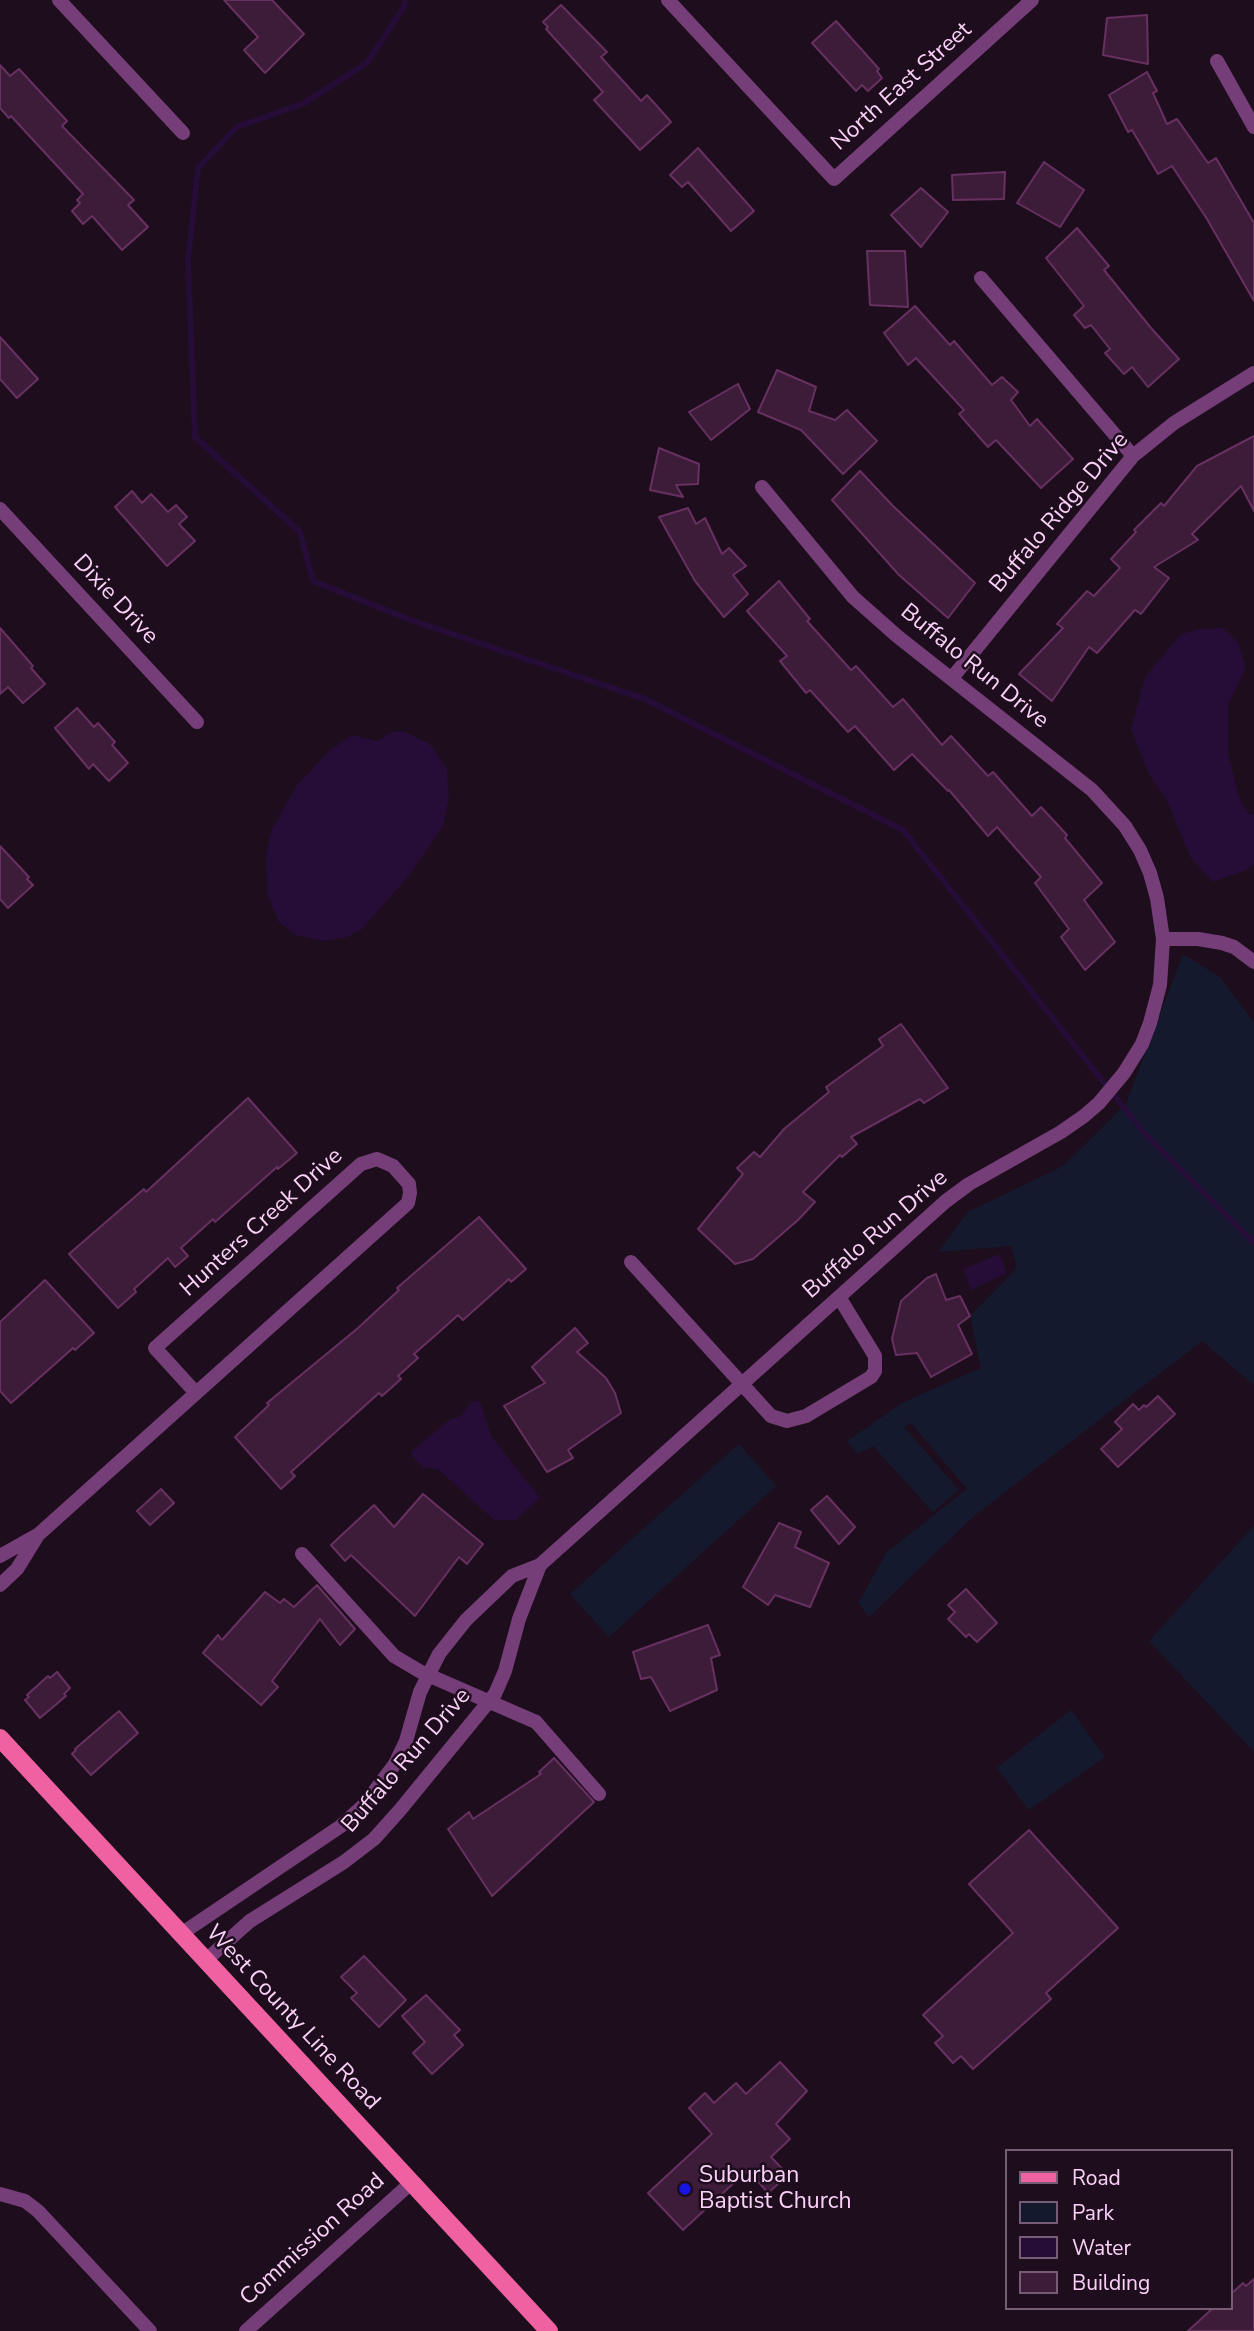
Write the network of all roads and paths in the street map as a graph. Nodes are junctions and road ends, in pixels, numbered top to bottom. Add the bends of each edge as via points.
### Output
1 (59, 0) edge
2 (668, 0) edge
3 (1032, 0) edge
4 (1217, 61) dead end
5 (1254, 127) edge
6 (183, 133) dead end
7 (981, 278) dead end
8 (1254, 373) edge
9 (1133, 456) junction
10 (762, 487) dead end
11 (0, 509) edge
12 (952, 678) junction
13 (197, 722) dead end
14 (1163, 939) junction
15 (1254, 962) edge
16 (631, 1262) dead end
17 (839, 1297) junction
18 (742, 1385) junction
19 (196, 1393) junction
20 (39, 1534) junction
21 (302, 1554) dead end
22 (0, 1556) edge
23 (540, 1565) junction
24 (0, 1585) edge
25 (428, 1675) junction
26 (490, 1701) junction
27 (0, 1738) edge
28 (599, 1794) dead end
29 (181, 1934) junction
30 (206, 1960) junction
31 (411, 2183) junction
32 (0, 2194) edge
33 (150, 2331) edge
34 (246, 2331) edge
35 (549, 2331) edge

1 - 6 street
2 - 3 street, North East Street via 834,179
4 - 5 street
7 - 9 street
8 - 9 street, Buffalo Ridge Drive via 1174,423
9 - 12 street, Buffalo Ridge Drive
10 - 12 street, Buffalo Run Drive via 853,597
11 - 13 street, Dixie Drive
12 - 14 street, Buffalo Run Drive via 1092,790 1125,826 1150,873
14 - 15 street via 1222,943
14 - 17 street, Buffalo Run Drive via 1160,985 1150,1023 1112,1089 1061,1132 960,1190
16 - 18 street
17 - 18 street, Buffalo Run Drive
17 - 18 street via 875,1356 877,1368 871,1377 806,1416 791,1420 771,1416
18 - 23 street, Buffalo Run Drive
19 - 19 street, Hunters Creek Drive via 155,1348 361,1164 377,1159 393,1166 409,1184 408,1203
19 - 20 street, Hunters Creek Drive
20 - 22 street, Hunters Creek Drive
20 - 24 street, Hunters Creek Drive via 17,1569
21 - 25 street via 394,1656
23 - 25 street, Buffalo Run Drive via 512,1576 466,1620
23 - 26 street, Buffalo Run Drive via 505,1671
25 - 26 street
25 - 29 street, Buffalo Run Drive via 395,1764 364,1805 341,1826
26 - 28 street via 536,1722
26 - 30 street, Buffalo Run Drive via 373,1839 250,1921
27 - 29 main road, West County Line Road
29 - 30 main road, West County Line Road
30 - 31 main road, West County Line Road
31 - 34 street, Commission Road
31 - 35 main road, West County Line Road
32 - 33 street via 25,2201 38,2211

